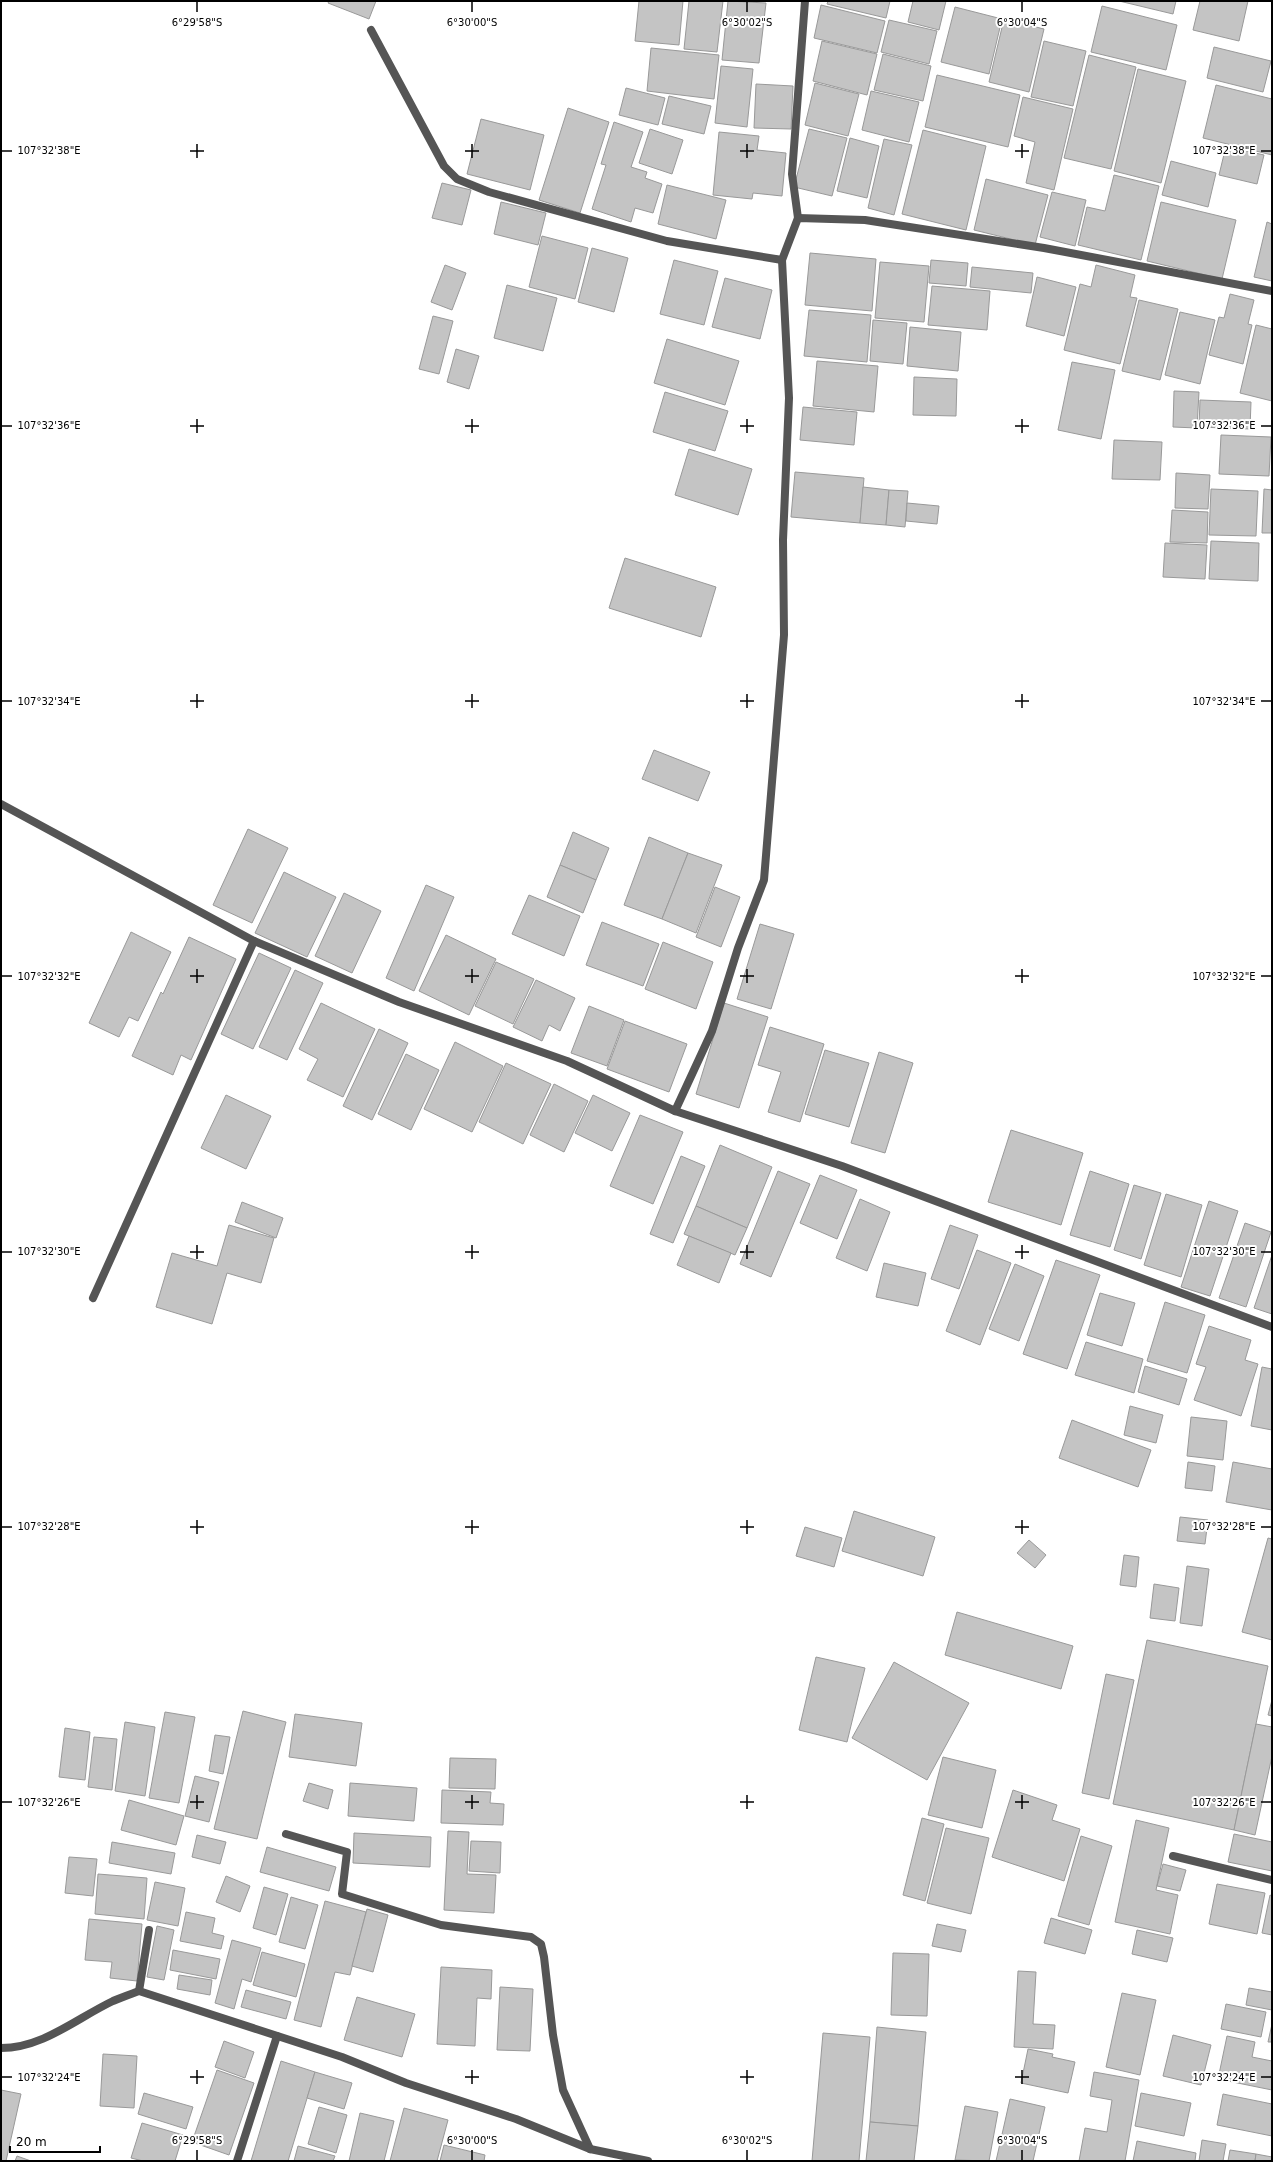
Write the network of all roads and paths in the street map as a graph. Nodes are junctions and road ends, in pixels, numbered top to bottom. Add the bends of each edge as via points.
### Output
1 (805, 1) edge
2 (371, 30) dead end
3 (798, 218) junction
4 (782, 260) junction
5 (1272, 291) edge
6 (1, 804) edge
7 (254, 941) junction
8 (675, 1111) junction
9 (93, 1298) dead end
10 (1272, 1327) edge
11 (286, 1834) dead end
12 (1173, 1856) dead end
13 (1272, 1880) edge
14 (149, 1930) dead end
15 (139, 1991) junction
16 (277, 2036) junction
17 (1, 2048) edge
18 (590, 2149) junction
19 (237, 2161) edge
20 (648, 2161) edge

1 - 3 street via 792,174
2 - 4 street via 444,166 457,179 489,192 667,241
3 - 4 street
3 - 5 street via 865,220 1044,248
4 - 8 street via 789,398 783,540 784,635 764,880 738,948 712,1031
6 - 7 street
7 - 8 street via 399,1002 567,1061
7 - 9 street
8 - 10 street via 842,1166
11 - 18 street via 347,1852 342,1894 441,1925 531,1937 541,1944 563,2090
12 - 13 street
14 - 15 street
15 - 16 street
15 - 17 street via 114,2000 45,2038
16 - 18 street via 406,2083 516,2119
16 - 19 street
18 - 20 street

